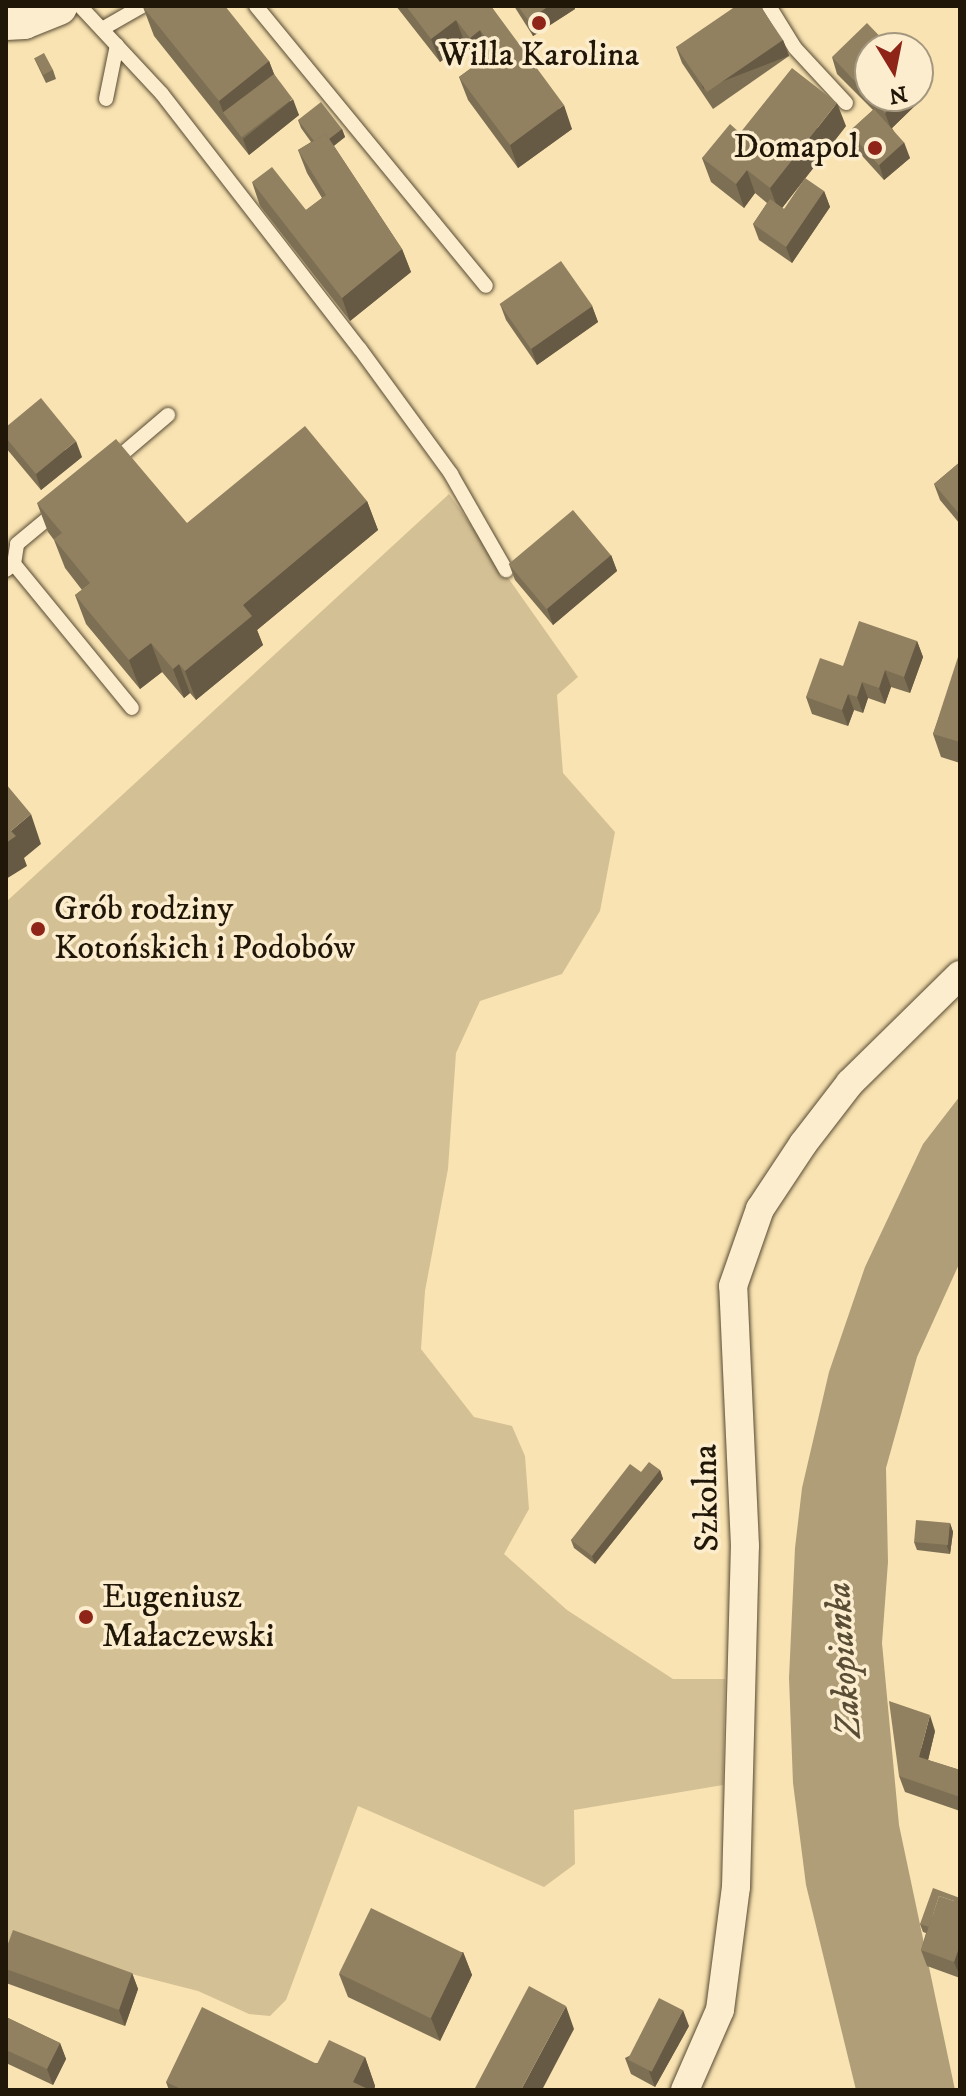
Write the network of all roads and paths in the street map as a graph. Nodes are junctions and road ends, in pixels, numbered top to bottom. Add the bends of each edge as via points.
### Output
1 (58, 6) edge
2 (80, 6) edge
3 (142, 6) edge
4 (256, 6) edge
5 (769, 6) edge
6 (6, 21) edge
7 (102, 29) junction
8 (117, 45) junction
9 (106, 99) dead end
10 (846, 103) dead end
11 (486, 286) dead end
12 (168, 415) dead end
13 (99, 474) edge
14 (75, 494) edge
15 (10, 567) edge
16 (506, 570) edge
17 (132, 708) dead end
18 (960, 975) edge
19 (685, 2090) edge

1 - 6 main road via 24,20
2 - 7 lane
3 - 7 lane
4 - 11 lane
5 - 10 lane via 795,48
7 - 8 lane
8 - 9 lane
8 - 16 lane via 162,94 360,349 451,474
12 - 13 lane
14 - 15 lane via 17,544
15 - 17 lane
18 - 19 street, Szkolna via 850,1083 803,1144 760,1209 733,1286 745,1546 736,1887 720,2010

